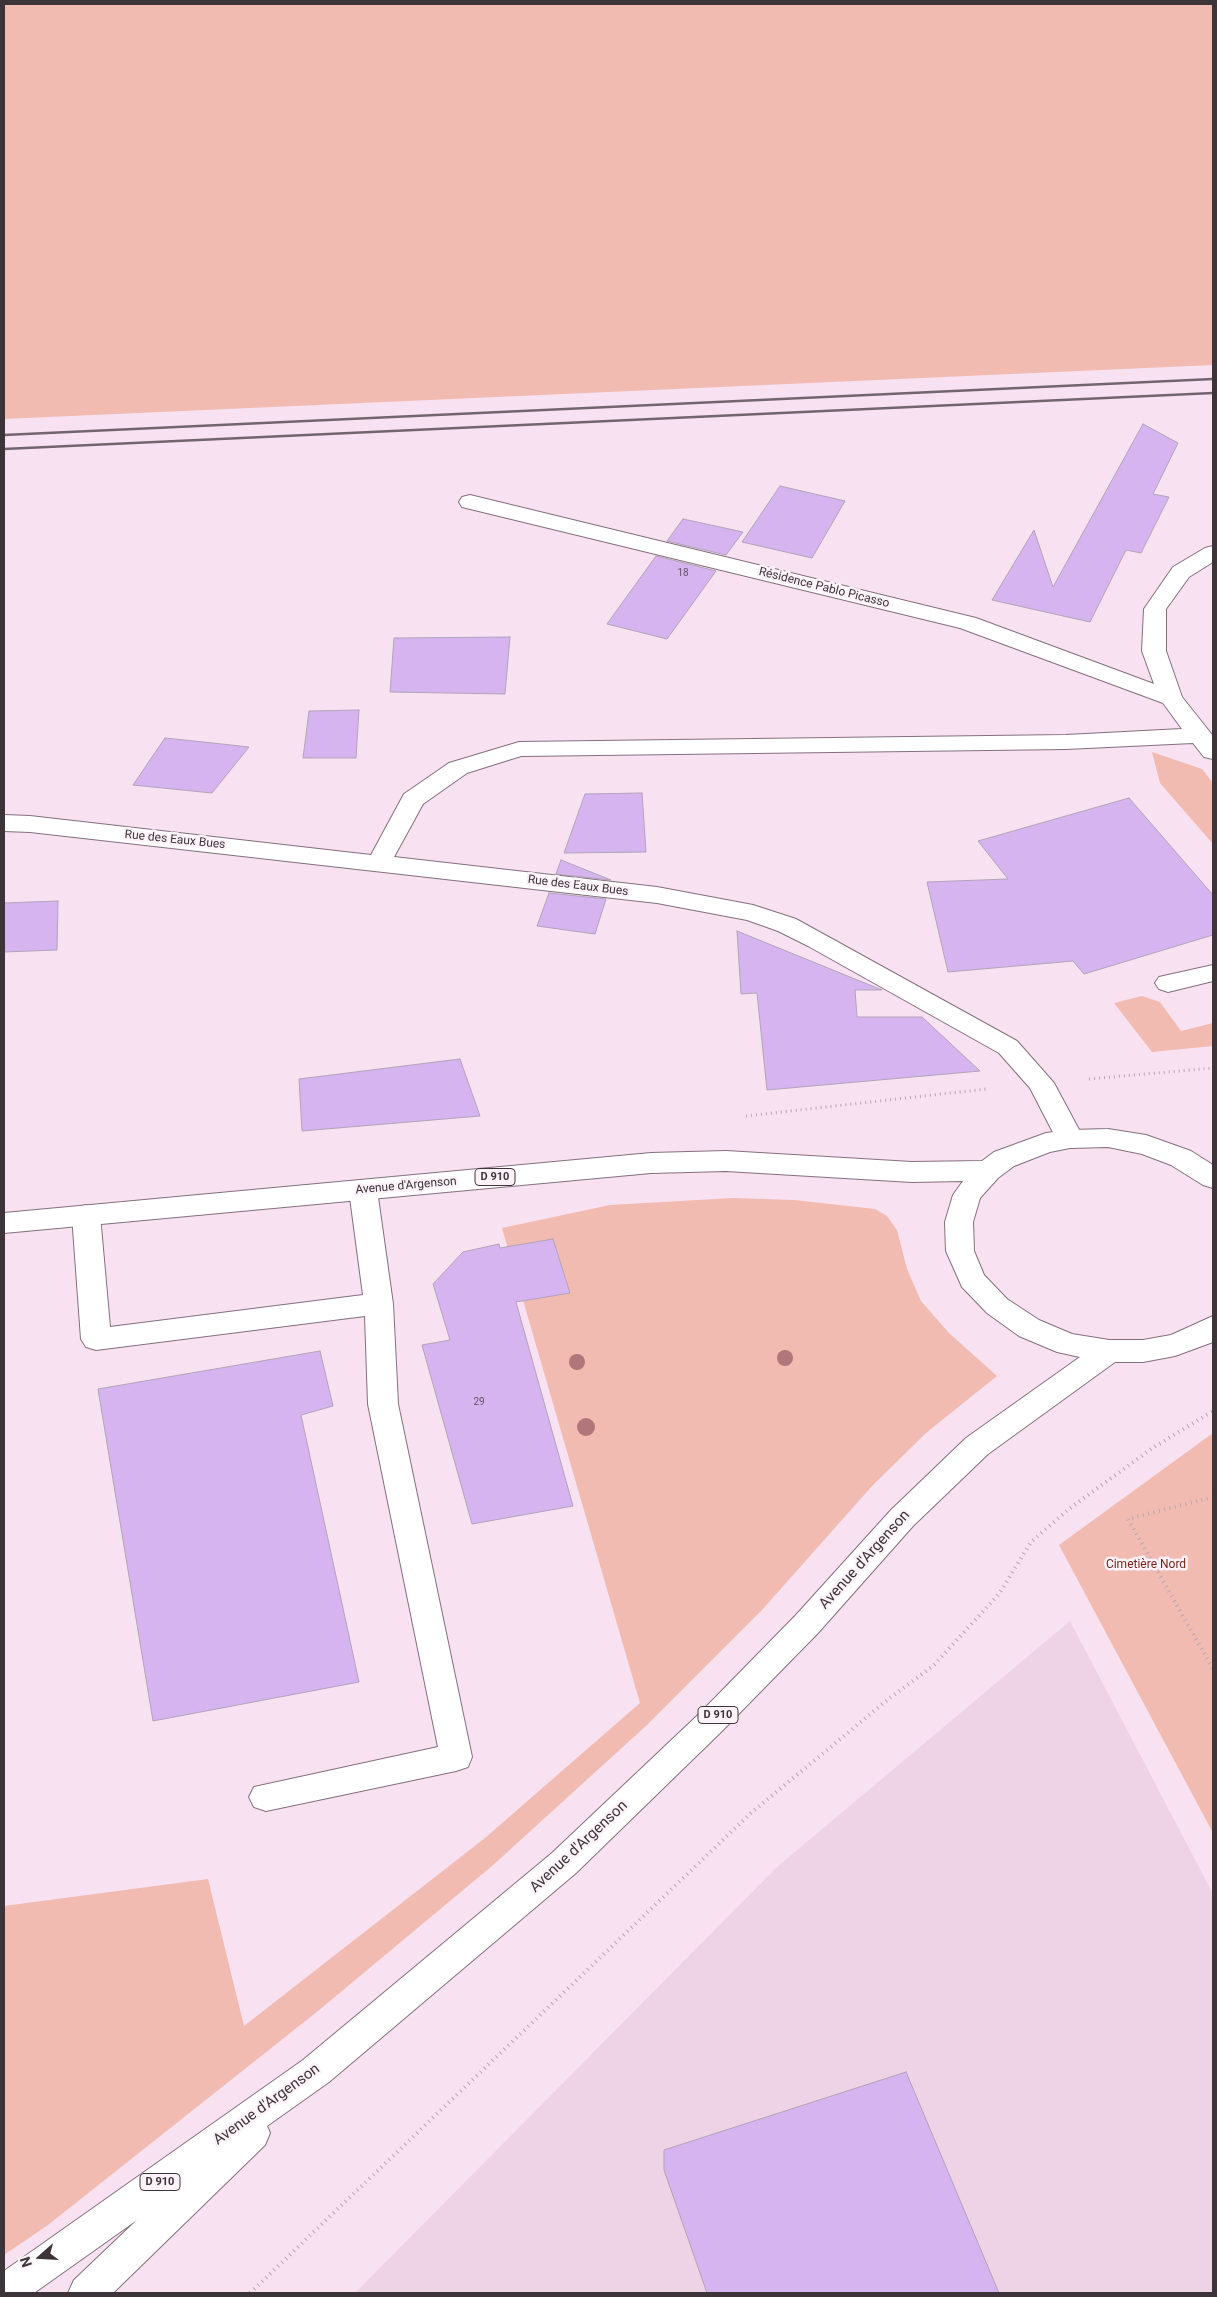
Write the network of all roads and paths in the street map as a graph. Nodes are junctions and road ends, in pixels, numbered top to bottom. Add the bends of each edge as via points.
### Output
1 (470, 502) dead end
2 (1213, 553) edge
3 (1171, 698) junction
4 (1206, 744) edge
5 (4, 822) edge
6 (378, 863) junction
7 (1213, 973) edge
8 (1168, 983) dead end
9 (1213, 1068) edge
10 (1040, 1084) junction
11 (741, 1117) dead end
12 (1070, 1139) junction
13 (1182, 1158) junction
14 (1213, 1159) edge
15 (988, 1171) junction
16 (1213, 1178) edge
17 (363, 1190) junction
18 (86, 1215) junction
19 (4, 1223) edge
20 (379, 1304) junction
21 (1213, 1327) edge
22 (1109, 1351) junction
23 (1213, 1411) edge
24 (1213, 1497) edge
25 (1213, 1670) edge
26 (266, 1797) dead end
27 (316, 2071) junction
28 (4, 2293) edge
29 (87, 2293) edge
30 (250, 2293) edge

1 - 3 street, Résidence Pablo Picasso via 968,623
2 - 3 street via 1181,572 1156,608 1154,651
3 - 4 street
4 - 6 street via 1066,742 519,749 458,768 413,799
5 - 6 street, Rue des Eaux Bues
6 - 10 street, Rue des Eaux Bues via 657,895 714,904 787,925 995,1038 1018,1057
7 - 8 street
9 - 10 path
10 - 11 path
10 - 12 street, Rue des Eaux Bues
12 - 13 street via 1108,1138 1146,1145
12 - 15 street via 1025,1150 1004,1159
13 - 14 street
13 - 16 street
15 - 17 street, Avenue d'Argenson / D 910 via 902,1171 726,1160 651,1163
15 - 22 street via 967,1195 959,1222 960,1251 972,1280 996,1306 1029,1328 1067,1344
17 - 18 street, Avenue d'Argenson / D 910
17 - 20 street
18 - 19 street, Avenue d'Argenson / D 910
18 - 20 street via 96,1339
20 - 26 street via 383,1404 456,1757
21 - 22 street via 1175,1345
22 - 27 street, Avenue d'Argenson / D 910 via 977,1446 902,1518 807,1624 711,1722 564,1863
23 - 30 path via 1150,1449 1069,1509 1031,1542 999,1594 933,1666 750,1813
24 - 25 path via 1128,1519
27 - 28 street, Avenue d'Argenson / D 910
27 - 29 street

